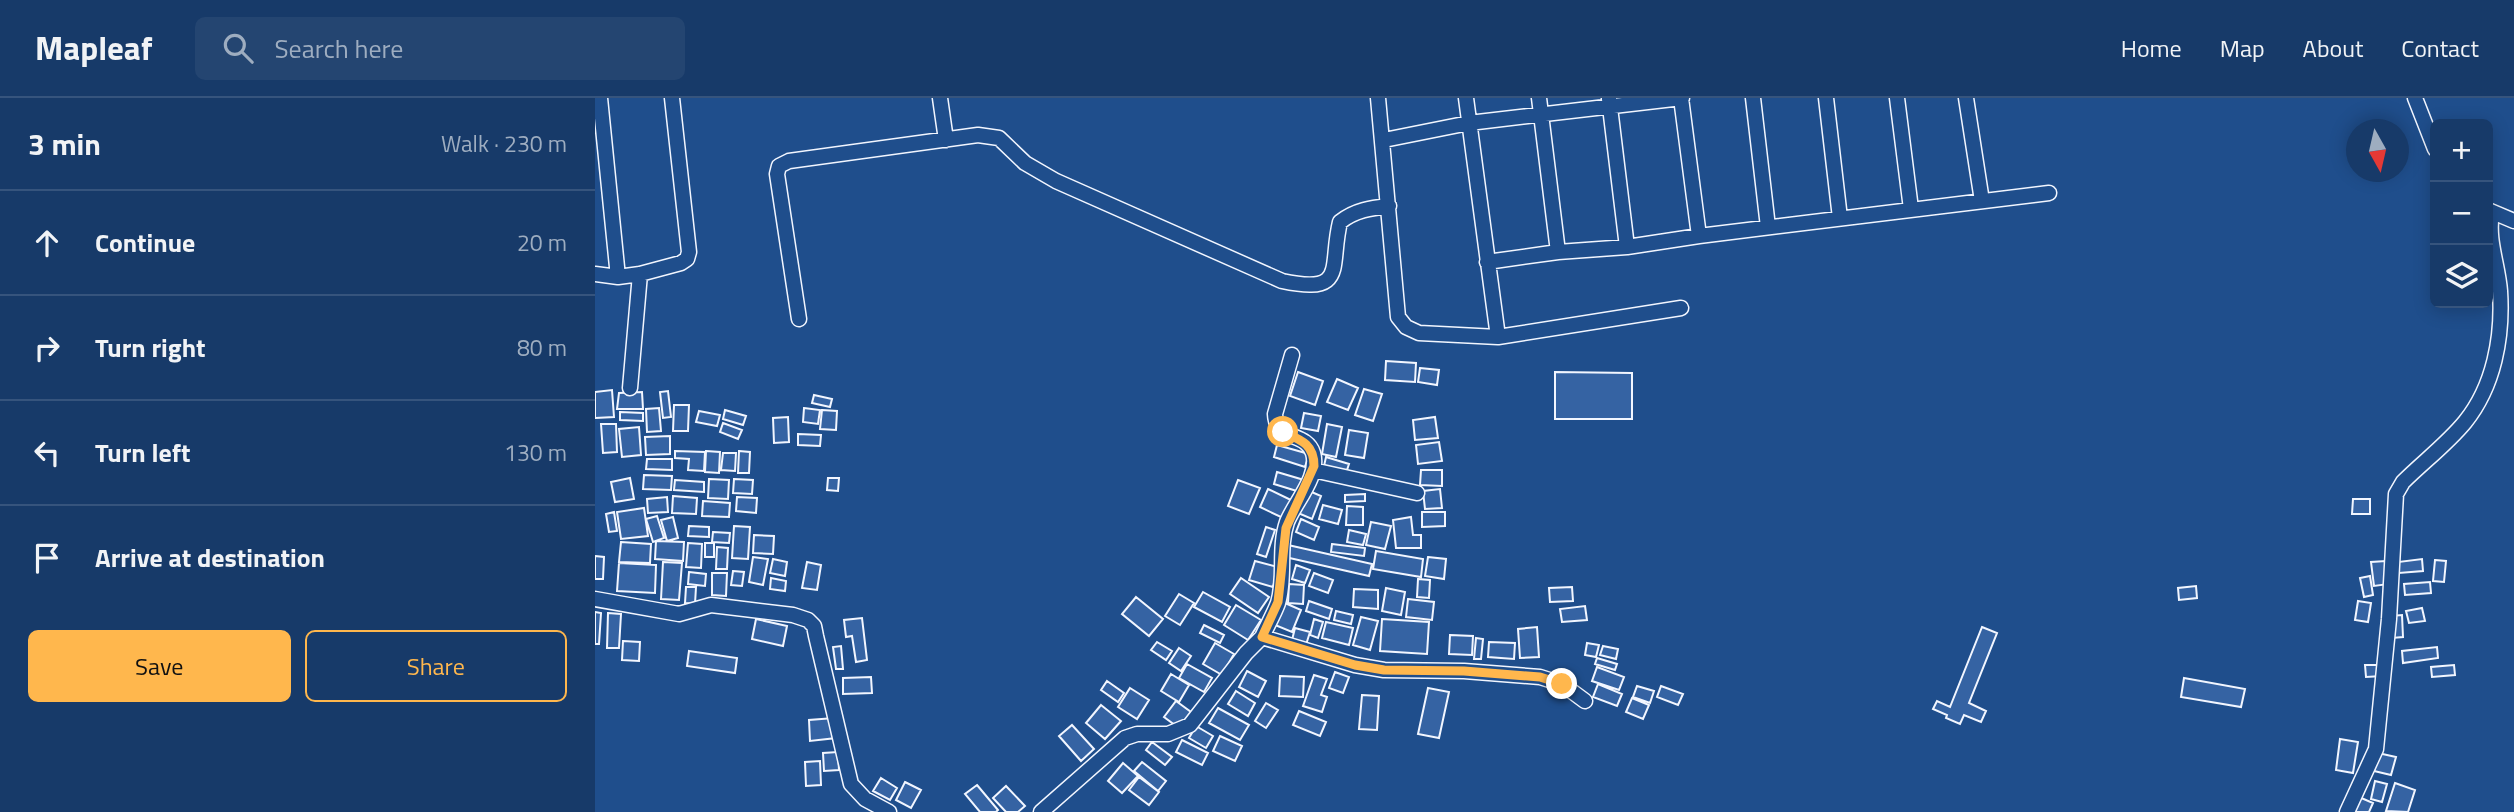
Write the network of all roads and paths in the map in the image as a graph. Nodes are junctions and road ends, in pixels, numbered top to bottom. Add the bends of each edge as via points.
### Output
1 (600, 98) edge
2 (672, 98) edge
3 (940, 98) edge
4 (1378, 98) edge
5 (1467, 98) edge
6 (1539, 98) edge
7 (1681, 98) edge
8 (1753, 98) edge
9 (1826, 98) edge
10 (1897, 98) edge
11 (1966, 98) edge
12 (2415, 98) edge
13 (1609, 102) edge
14 (1541, 115) junction
15 (1469, 123) junction
16 (2430, 136) edge
17 (946, 140) junction
18 (1384, 140) junction
19 (2049, 193) dead end
20 (1982, 201) junction
21 (1389, 206) junction
22 (1911, 209) junction
23 (2493, 212) edge
24 (1840, 218) junction
25 (2514, 220) edge
26 (1768, 227) junction
27 (1699, 236) junction
28 (2493, 245) edge
29 (1627, 247) junction
30 (1558, 252) junction
31 (1487, 262) junction
32 (595, 274) edge
33 (640, 274) junction
34 (618, 277) junction
35 (1681, 308) dead end
36 (799, 319) dead end
37 (1498, 337) junction
38 (1291, 355) dead end
39 (629, 388) dead end
40 (1313, 470) junction
41 (1417, 493) dead end
42 (595, 599) edge
43 (1262, 637) junction
44 (1585, 701) dead end
45 (889, 812) edge
46 (1041, 812) edge
47 (2347, 812) edge

1 - 34 street
2 - 33 street via 689,252 681,263
3 - 17 street
4 - 18 street
5 - 15 street
6 - 14 street
7 - 13 street
7 - 27 street
8 - 26 street
9 - 24 street
10 - 22 street
11 - 20 street
12 - 16 street
13 - 14 street
13 - 29 street
14 - 15 street
14 - 30 street
15 - 18 street
15 - 31 street
17 - 21 street via 978,135 999,138 1025,163 1056,181 1297,284 1313,285 1330,278 1335,271 1340,222 1348,215
17 - 36 street via 779,166
18 - 21 street
19 - 20 street
20 - 22 street
21 - 37 street via 1398,317 1406,327 1419,334
22 - 24 street
23 - 25 street
24 - 26 street
26 - 27 street
27 - 29 street
28 - 47 street via 2499,273 2500,337 2479,404 2396,494 2376,750
29 - 30 street
30 - 31 street
31 - 37 street
32 - 34 street
33 - 34 street
33 - 39 street
35 - 37 street
38 - 40 street via 1275,422 1311,448
40 - 41 street
40 - 43 street via 1286,528 1278,602
42 - 45 street via 679,614 712,605 808,620 814,626 851,785
43 - 44 street via 1384,670 1540,677 1562,684
43 - 46 street via 1190,725 1168,734 1125,738

